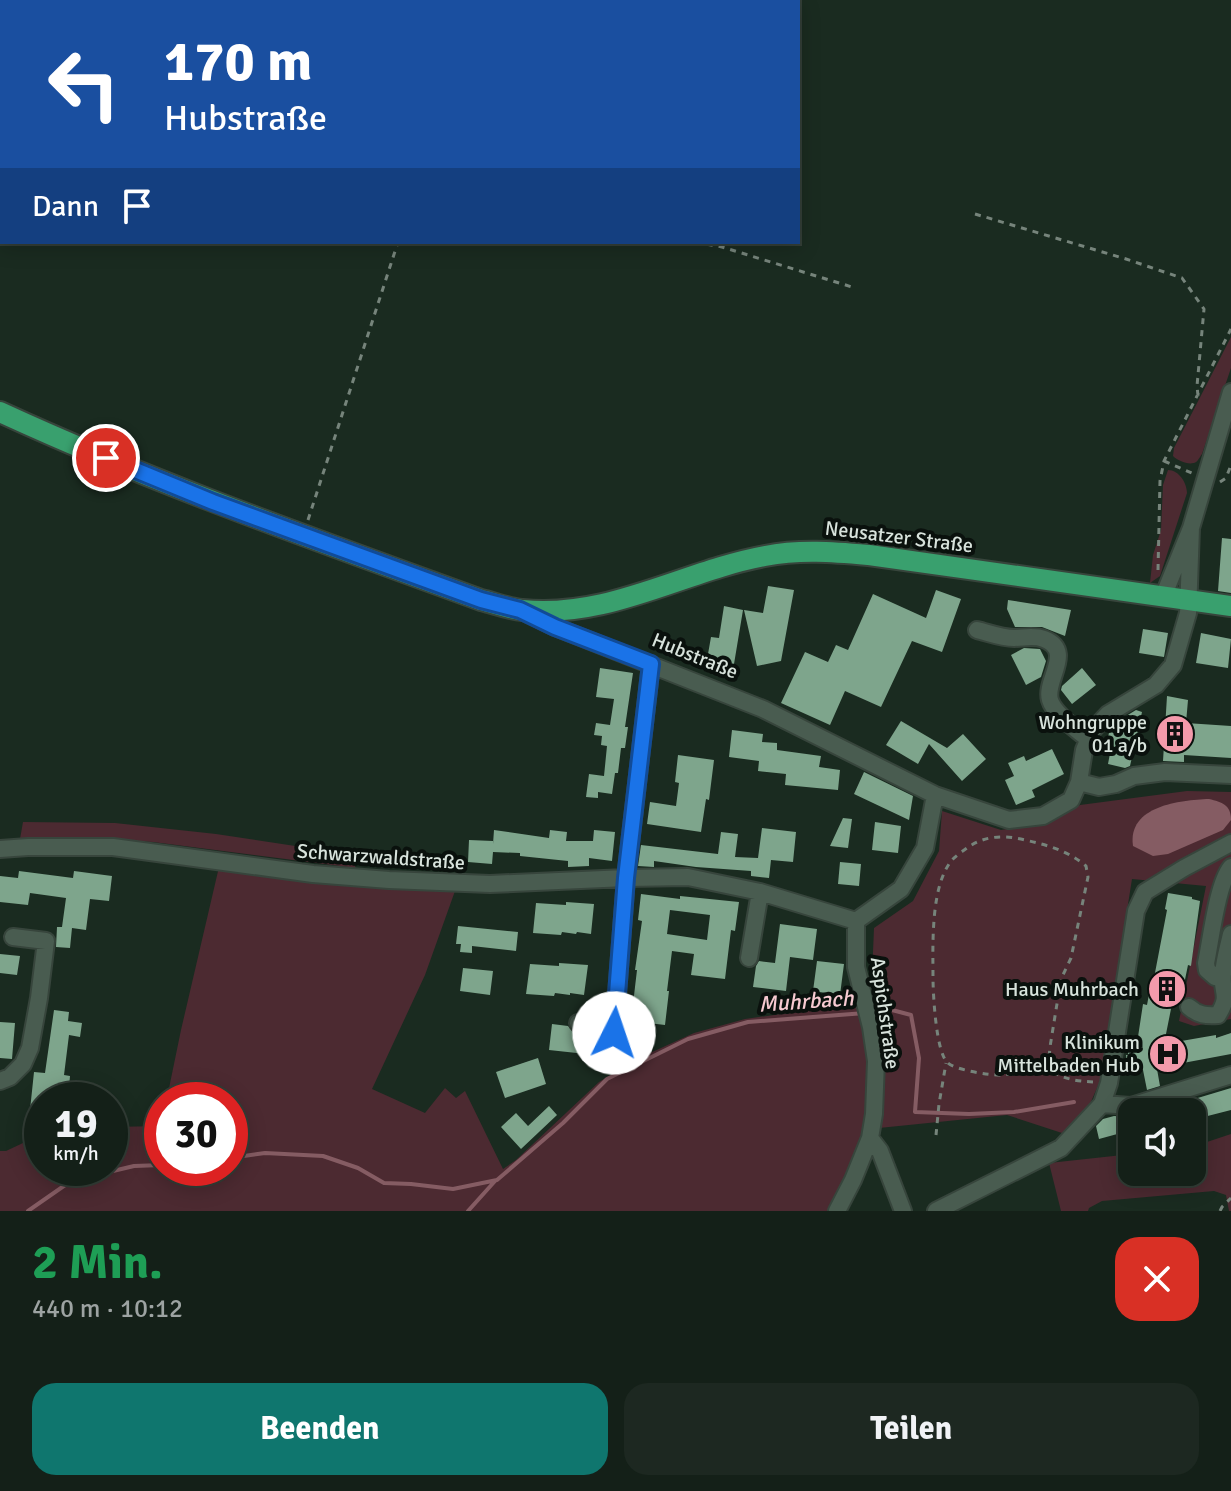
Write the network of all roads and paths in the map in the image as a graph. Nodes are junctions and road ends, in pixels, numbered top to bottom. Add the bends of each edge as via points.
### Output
1 (975, 214) dead end
2 (397, 244) edge
3 (706, 244) edge
4 (852, 287) dead end
5 (1231, 329) edge
6 (1231, 392) edge
7 (1198, 396) junction
8 (0, 412) edge
9 (1164, 461) junction
10 (1204, 478) junction
11 (1191, 528) junction
12 (303, 535) junction
13 (1163, 597) junction
14 (1187, 600) junction
15 (1231, 606) edge
16 (520, 610) junction
17 (977, 630) dead end
18 (651, 664) junction
19 (1088, 739) junction
20 (1231, 775) edge
21 (1079, 782) junction
22 (935, 795) junction
23 (1231, 843) edge
24 (0, 849) edge
25 (1231, 867) edge
26 (626, 878) junction
27 (760, 892) junction
28 (856, 921) junction
29 (1231, 934) edge
30 (13, 937) dead end
31 (749, 958) dead end
32 (1222, 978) junction
33 (1189, 1007) dead end
34 (578, 1023) dead end
35 (946, 1062) junction
36 (1048, 1069) junction
37 (1231, 1075) edge
38 (0, 1081) edge
39 (1109, 1083) junction
40 (1102, 1104) junction
41 (936, 1135) dead end
42 (870, 1138) junction
43 (1231, 1198) edge
44 (837, 1211) edge
45 (903, 1211) edge
46 (936, 1211) edge
47 (1220, 1211) edge

1 - 7 path via 1182,278 1204,309
2 - 12 path
3 - 4 path
5 - 7 path
6 - 10 street
7 - 9 path
8 - 12 main road, Hubstraße
9 - 10 path
9 - 13 path via 1157,564
10 - 11 street
11 - 13 street
11 - 14 street
12 - 16 main road, Hubstraße
13 - 14 main road, Neusatzer Straße
13 - 16 main road, Neusatzer Straße via 821,550 737,562 597,607
14 - 15 main road, Neusatzer Straße
14 - 19 street via 1173,665 1156,685 1108,714
16 - 18 street, Hubstraße
17 - 19 street via 1050,642 1059,658 1048,692 1051,704
18 - 22 street, Hubstraße via 763,709
18 - 26 street
19 - 21 street
20 - 21 street via 1165,772 1099,787
21 - 22 street, Hubstraße via 1071,800 1043,816 1009,820
22 - 28 street via 925,848 901,889
23 - 39 street via 1145,892 1136,911
24 - 26 street, Schwarzwaldstraße via 113,847 389,880 490,884
25 - 32 street via 1222,884 1206,963 1207,970
26 - 27 street, Schwarzwaldstraße via 688,877
26 - 34 street via 618,1037 602,1021
27 - 28 street, Schwarzwaldstraße
27 - 31 street
28 - 42 street, Aspichstraße via 856,967 876,1061
29 - 32 street
30 - 38 street via 46,941 30,1048 23,1064
32 - 33 street via 1230,994 1228,1006 1218,1015
35 - 36 path via 1000,1075
35 - 36 path via 933,992 933,935 941,881 951,860 971,845 1002,836 1053,846 1086,866
35 - 41 path
36 - 39 path via 1075,1081
37 - 40 street via 1131,1106
39 - 40 street
40 - 46 street via 1061,1148
42 - 44 street, Aspichstraße
42 - 45 street
43 - 47 path

